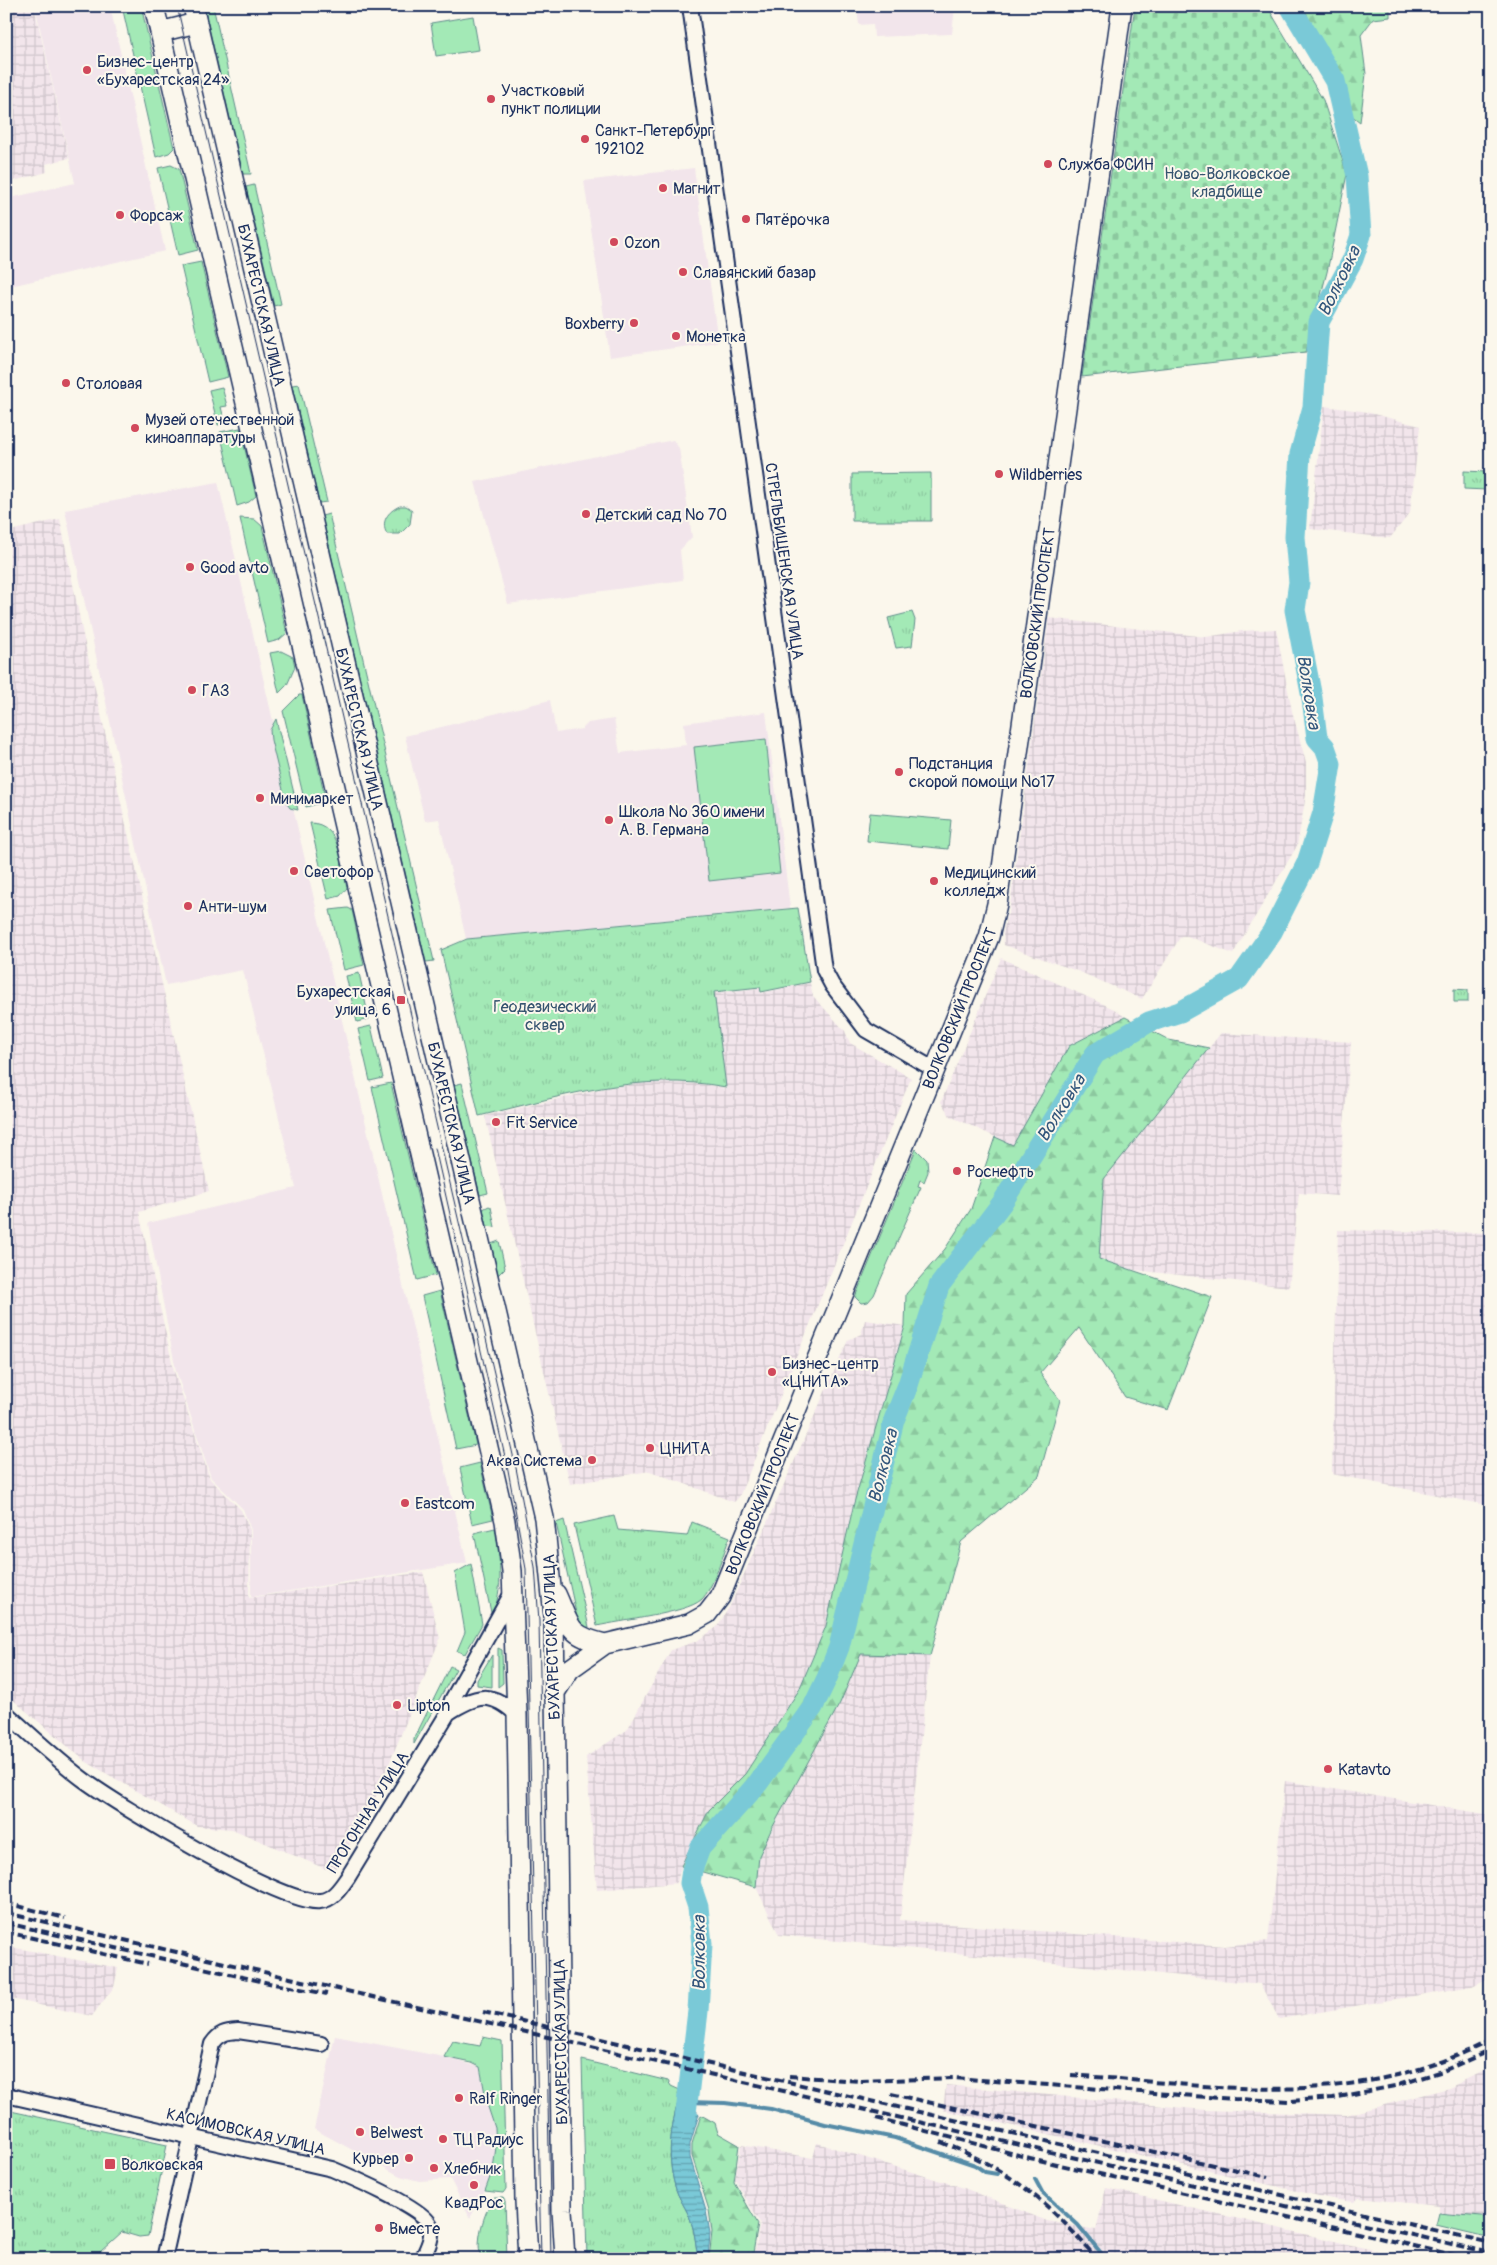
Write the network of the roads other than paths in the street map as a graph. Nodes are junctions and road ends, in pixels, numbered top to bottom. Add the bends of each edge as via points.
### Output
1 (154, 6) edge
2 (690, 6) edge
3 (1122, 6) edge
4 (194, 14) edge
5 (160, 32) junction
6 (935, 1070) junction
7 (552, 1584) junction
8 (512, 1593) junction
9 (605, 1644) junction
10 (554, 1694) junction
11 (6, 1713) edge
12 (448, 1713) junction
13 (517, 1715) junction
14 (321, 2044) dead end
15 (6, 2094) edge
16 (192, 2136) junction
17 (525, 2201) junction
18 (164, 2259) edge
19 (422, 2259) edge
20 (520, 2259) edge
21 (528, 2259) edge
22 (565, 2259) edge

1 - 5 main road
2 - 6 street, СТРЕЛЬБИЩЕНСКАЯ УЛИЦА via 824,970 832,986 866,1030
3 - 6 main road, ВОЛКОВСКИЙ ПРОСПЕКТ via 996,913
4 - 5 main road
4 - 7 main road, БУХАРЕСТСКАЯ УЛИЦА via 544,1518
5 - 8 main road via 492,1460 508,1541
6 - 9 main road, ВОЛКОВСКИЙ ПРОСПЕКТ via 720,1597 707,1614 690,1624
7 - 9 main road via 576,1635
7 - 10 main road, БУХАРЕСТСКАЯ УЛИЦА
8 - 12 street, ПРОГОННАЯ УЛИЦА via 452,1700
8 - 13 main road
9 - 10 main road, ВОЛКОВСКИЙ ПРОСПЕКТ via 570,1669
10 - 22 main road, БУХАРЕСТСКАЯ УЛИЦА
11 - 12 street, ПРОГОННАЯ УЛИЦА via 108,1797 230,1868 297,1898 320,1902 332,1897 342,1886
12 - 13 street via 466,1702 481,1698 496,1699
13 - 17 main road
14 - 16 street via 238,2032 218,2036 212,2044
15 - 16 street, КАСИМОВСКАЯ УЛИЦА
16 - 18 street
16 - 19 street, КАСИМОВСКАЯ УЛИЦА via 314,2164 352,2177 384,2193 418,2212 428,2222 432,2232
17 - 20 main road via 519,2232
17 - 21 main road

